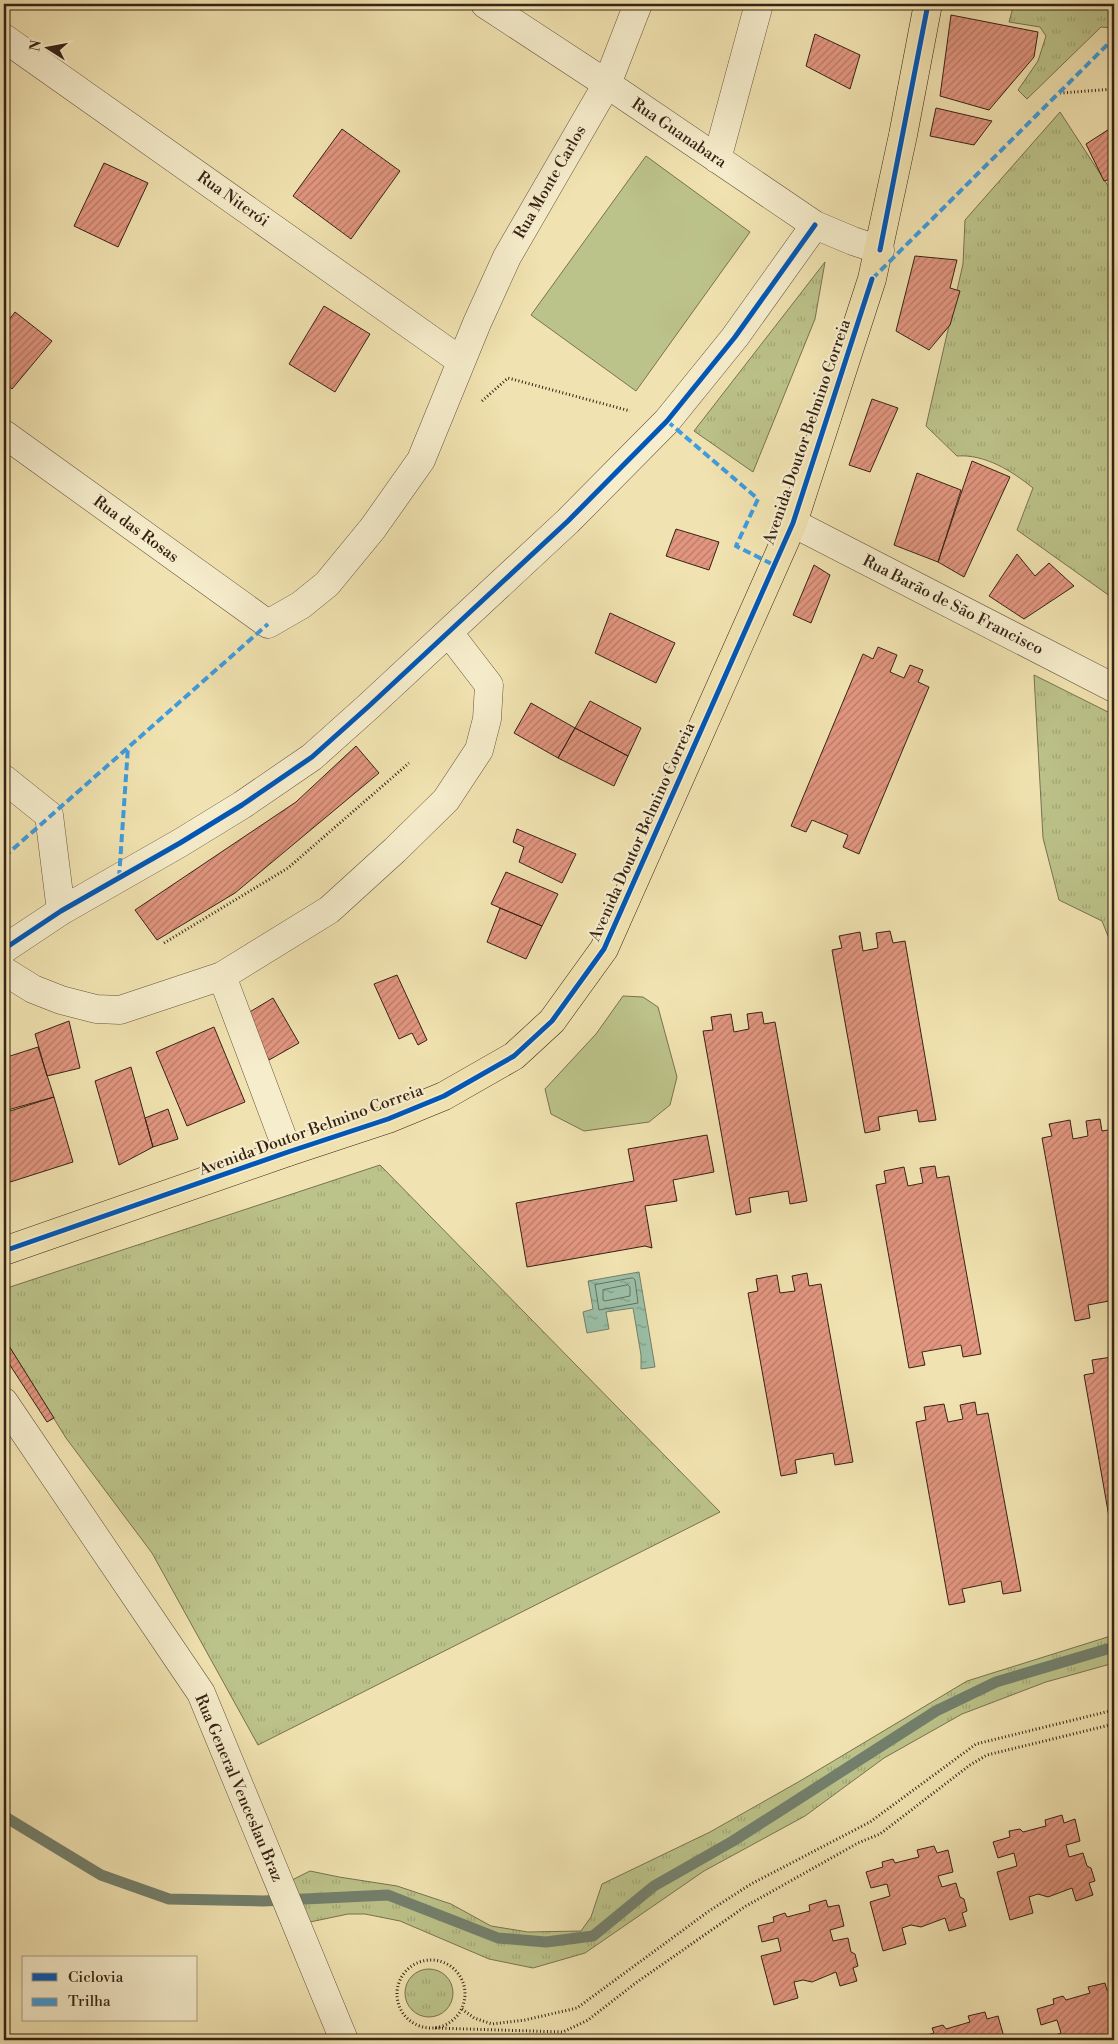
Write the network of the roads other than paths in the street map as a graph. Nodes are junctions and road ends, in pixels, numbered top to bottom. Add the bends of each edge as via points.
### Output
1 (486, 4) edge
2 (638, 4) edge
3 (759, 4) edge
4 (928, 4) edge
5 (4, 38) edge
6 (607, 84) junction
7 (717, 159) junction
8 (815, 225) junction
9 (880, 250) junction
10 (461, 361) junction
11 (4, 434) edge
12 (792, 523) junction
13 (268, 624) joint
14 (449, 633) junction
15 (1114, 688) edge
16 (4, 779) edge
17 (61, 911) junction
18 (4, 949) edge
19 (4, 971) edge
20 (222, 976) junction
21 (288, 1152) junction
22 (4, 1251) edge
23 (4, 1402) edge
24 (344, 2040) edge

1 - 6 street, Rua Guanabara
2 - 6 street, Rua Monte Carlos
3 - 7 street
4 - 9 main road, Avenida Doutor Belmino Correia
5 - 10 street, Rua Niterói
6 - 7 street, Rua Guanabara
6 - 10 street, Rua Monte Carlos via 507,257
7 - 8 street, Rua Guanabara
8 - 9 street, Rua Guanabara
8 - 14 street via 735,337 667,421 568,521
9 - 12 main road, Avenida Doutor Belmino Correia
10 - 13 street, Rua Monte Carlos via 421,460 373,528 327,584
11 - 13 street, Rua das Rosas
12 - 15 street, Rua Barão de São Francisco
12 - 21 main road, Avenida Doutor Belmino Correia via 604,949 552,1021 514,1056 444,1096 388,1119
14 - 17 street via 312,757 219,820
14 - 20 street via 489,685 487,719 479,750 451,793 329,910
16 - 17 street via 49,815
17 - 18 street
19 - 20 street via 34,989 62,1000 96,1009 120,1010
20 - 21 street
21 - 22 main road, Avenida Doutor Belmino Correia
23 - 24 street, Rua General Venceslau Braz via 201,1693

